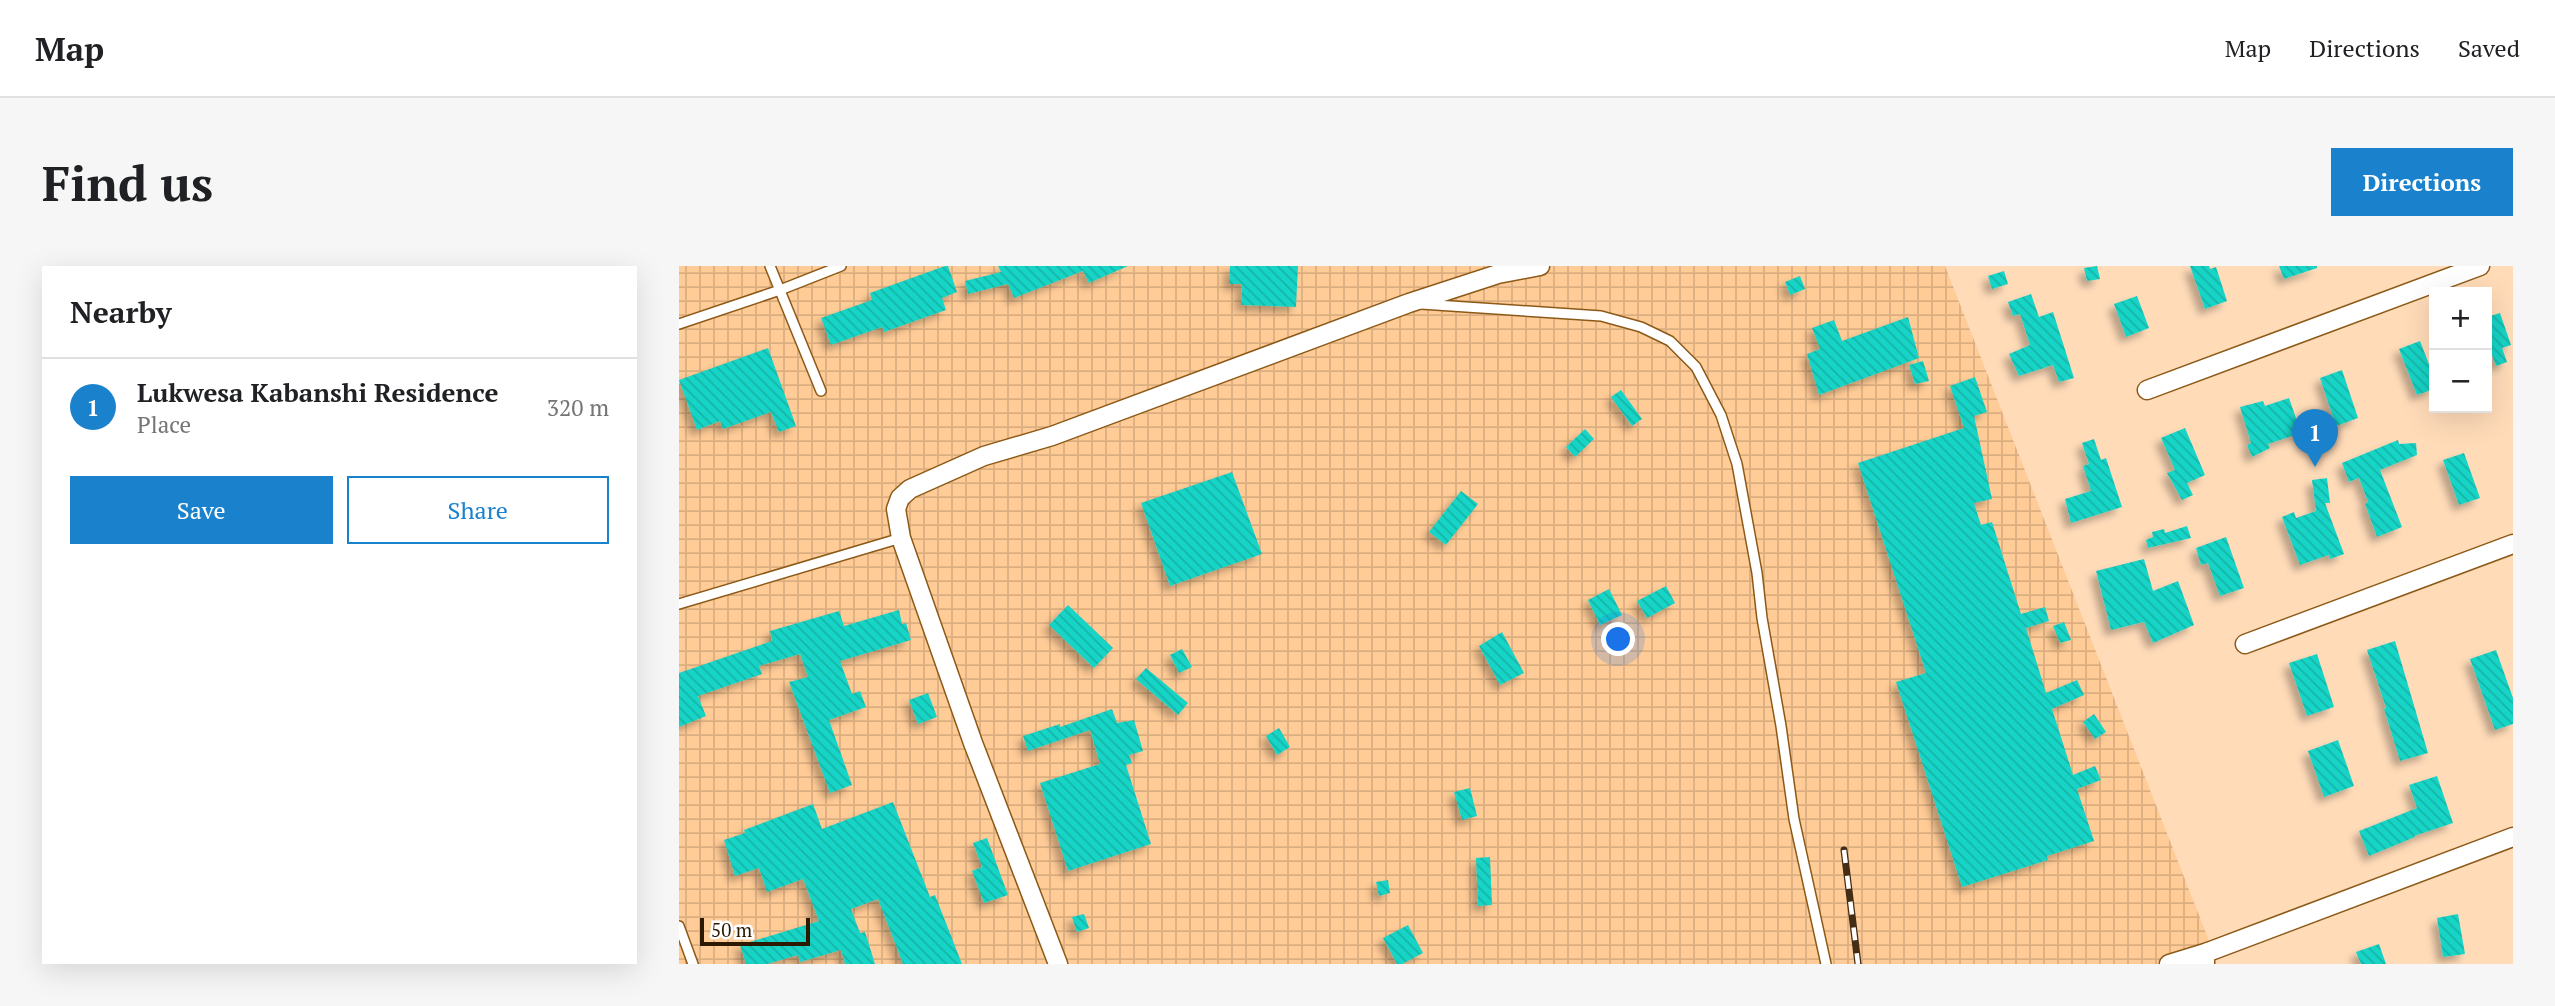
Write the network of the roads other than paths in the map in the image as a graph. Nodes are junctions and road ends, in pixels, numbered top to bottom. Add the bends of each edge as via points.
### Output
1 (770, 266) edge
2 (841, 266) edge
3 (1540, 266) edge
4 (2480, 266) edge
5 (779, 290) junction
6 (1409, 303) junction
7 (679, 324) edge
8 (2147, 390) dead end
9 (821, 391) dead end
10 (901, 538) junction
11 (2513, 544) edge
12 (679, 604) edge
13 (2245, 644) dead end
14 (2513, 837) edge
15 (679, 926) edge
16 (2206, 958) edge
17 (692, 964) edge
18 (1058, 964) edge
19 (1826, 964) edge
20 (2169, 964) edge

1 - 5 lane
2 - 5 lane
3 - 6 street
4 - 8 street
5 - 7 lane
5 - 9 lane
6 - 10 street via 1052,436 984,456 910,489 899,498 896,509
6 - 19 lane via 1601,316 1670,341 1696,367 1721,415 1737,464 1794,819
10 - 12 lane
10 - 18 street
11 - 13 street
14 - 16 street
15 - 17 lane
16 - 20 street

